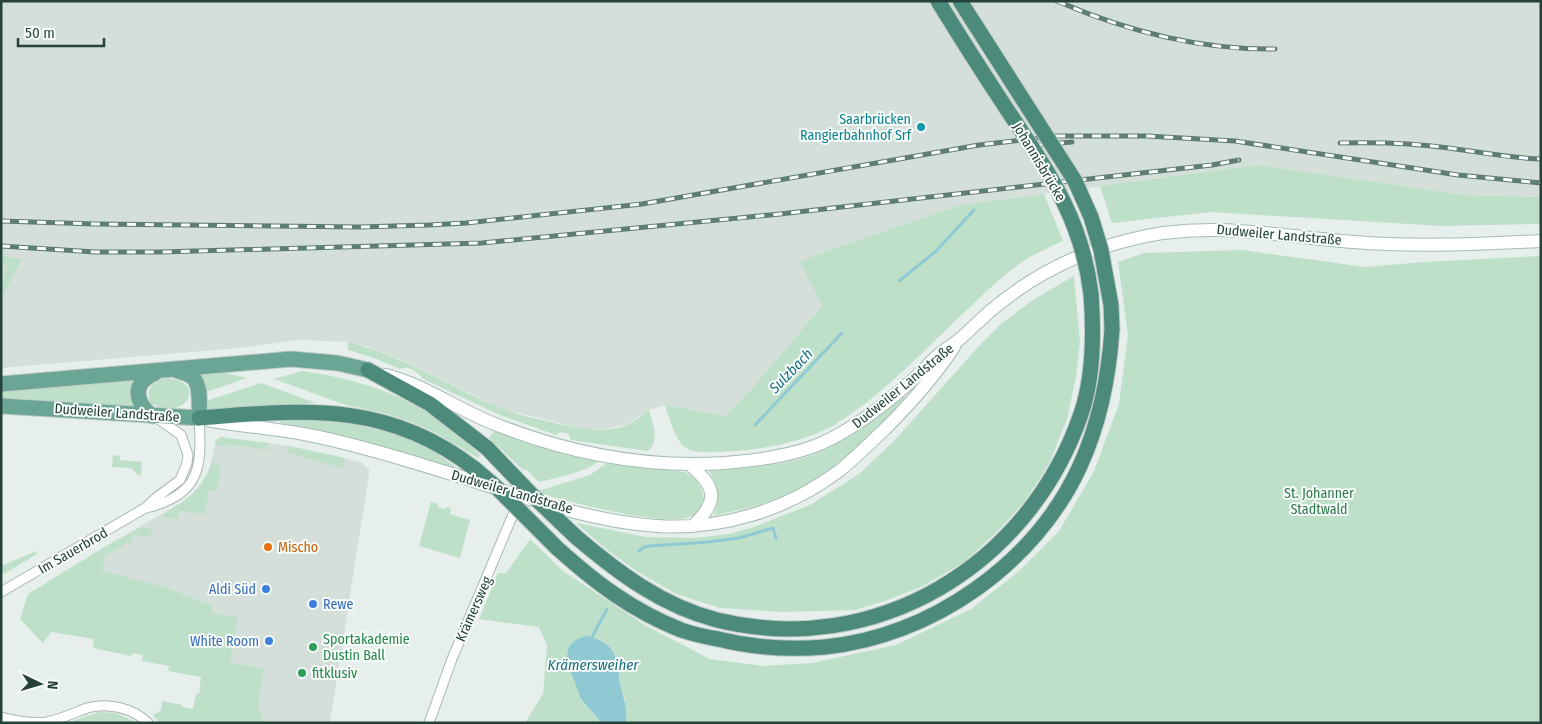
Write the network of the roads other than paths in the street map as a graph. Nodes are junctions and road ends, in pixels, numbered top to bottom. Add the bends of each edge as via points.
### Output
1 (938, 1) edge
2 (960, 1) edge
3 (1541, 241) edge
4 (958, 341) junction
5 (174, 370) junction
6 (368, 370) junction
7 (157, 371) junction
8 (1, 384) edge
9 (1, 406) edge
10 (153, 416) junction
11 (199, 418) junction
12 (689, 464) junction
13 (521, 496) junction
14 (145, 508) junction
15 (693, 526) junction
16 (1, 592) edge
17 (1, 717) edge
18 (148, 723) edge
19 (428, 723) edge

1 - 6 highway, Johannisbrücke, bridge via 1054,182 1074,224 1091,294 1093,337 1082,412 1061,462 1027,513 995,548 953,579 904,606 842,625 811,629 746,626 715,620 664,600 599,557 487,448 430,404
2 - 11 highway, Johannisbrücke, bridge via 1075,181 1101,250 1112,329 1108,376 1093,436 1080,467 1051,516 1011,561 943,609 908,626 826,647 737,644 683,630 607,590 557,548 475,469 426,437 361,416 318,412
3 - 4 main road, Dudweiler Landstraße via 1382,244 1214,229 1155,234 1085,254 1042,275 989,312
4 - 12 main road, Dudweiler Landstraße via 860,422 820,444 752,461
4 - 15 main road, Dudweiler Landstraße via 893,421 858,455 822,483 780,505 752,515
5 - 6 main road, Dudweiler Landstraße via 291,359 337,363
5 - 7 main road, Dudweiler Landstraße
5 - 11 main road via 191,375 195,380
6 - 12 main road, Dudweiler Landstraße via 396,378 495,424 551,444 626,460
7 - 8 main road, Dudweiler Landstraße
7 - 10 main road via 139,387 141,405
9 - 10 main road, Dudweiler Landstraße
10 - 11 main road, Dudweiler Landstraße
10 - 14 street, Im Sauerbrod via 179,432 188,455 180,480
11 - 13 main road, Dudweiler Landstraße via 334,441
11 - 14 street, Im Sauerbrod via 200,458 192,482 162,504
12 - 15 main road via 708,483 712,498 706,513
13 - 15 main road, Dudweiler Landstraße via 603,518 657,526
13 - 19 street, Krämersweg
14 - 16 street, Im Sauerbrod
17 - 18 street via 44,722 107,705 134,713

